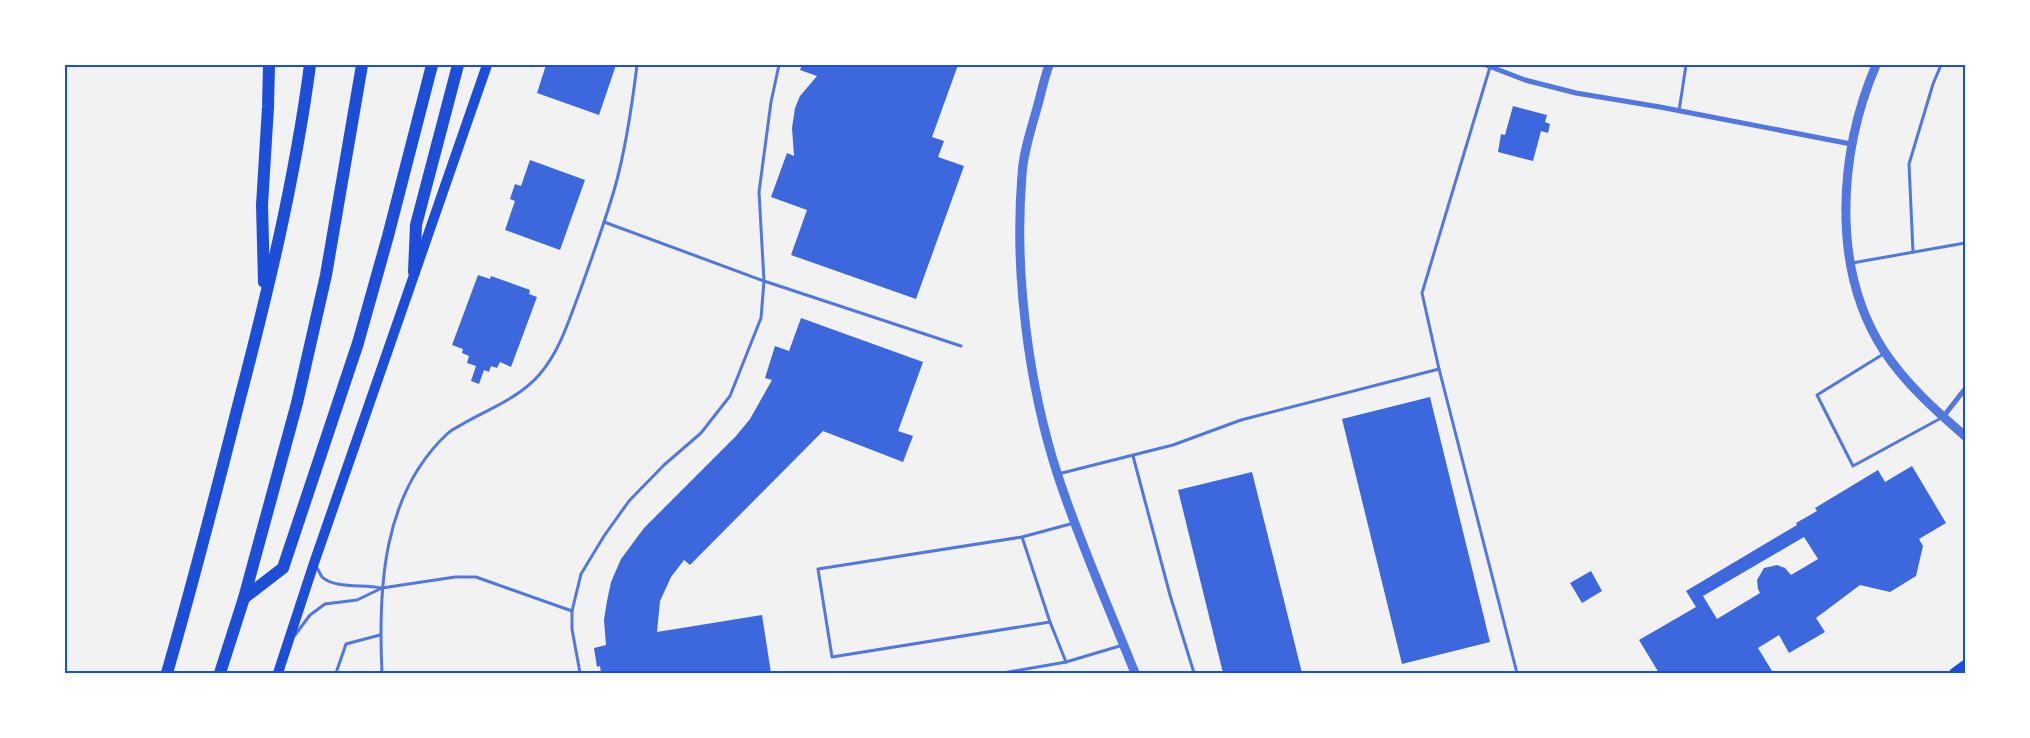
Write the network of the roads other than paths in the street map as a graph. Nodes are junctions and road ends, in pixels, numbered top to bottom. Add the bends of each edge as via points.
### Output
1 (269, 65) edge
2 (310, 65) edge
3 (362, 65) edge
4 (432, 65) edge
5 (458, 65) edge
6 (487, 65) edge
7 (637, 65) edge
8 (779, 65) edge
9 (1050, 65) edge
10 (1686, 65) edge
11 (1876, 65) edge
12 (1941, 65) edge
13 (1488, 66) edge
14 (1679, 111) junction
15 (1851, 144) junction
16 (604, 222) junction
17 (1965, 243) edge
18 (1913, 252) junction
19 (1851, 263) junction
20 (414, 272) junction
21 (764, 280) junction
22 (265, 302) junction
23 (960, 346) dead end
24 (1886, 353) junction
25 (1439, 370) junction
26 (1965, 389) edge
27 (1943, 417) junction
28 (1965, 436) edge
29 (1133, 456) junction
30 (1058, 474) junction
31 (1074, 523) junction
32 (1022, 537) junction
33 (314, 563) junction
34 (382, 588) junction
35 (244, 598) junction
36 (572, 611) junction
37 (1050, 622) junction
38 (380, 635) junction
39 (1124, 645) junction
40 (285, 648) junction
41 (1066, 662) junction
42 (1965, 665) edge
43 (166, 673) edge
44 (220, 673) edge
45 (278, 673) edge
46 (336, 673) edge
47 (382, 673) edge
48 (580, 673) edge
49 (1003, 673) edge
50 (1135, 673) edge
51 (1194, 673) edge
52 (1517, 673) edge
53 (1954, 673) edge

1 - 22 highway via 262,205
2 - 22 highway via 289,192
3 - 35 highway via 324,284 297,403
4 - 35 highway via 358,343 283,568
5 - 20 highway via 416,224
6 - 20 main road
7 - 16 lane via 624,145
8 - 21 lane via 759,192
9 - 30 street via 1022,173 1020,266 1029,351 1043,422
10 - 14 lane
11 - 15 street
12 - 18 lane via 1909,164
13 - 14 street via 1525,80 1576,93
13 - 25 lane via 1422,293
14 - 15 street
15 - 19 street via 1845,218
16 - 21 lane
16 - 34 lane via 563,337 539,376 520,393 448,433 417,468 397,509
17 - 18 lane
18 - 19 lane
19 - 24 street via 1870,325
20 - 33 main road
21 - 23 lane
21 - 36 lane via 761,318 730,396 701,433 629,501 582,574
22 - 43 highway via 193,583
24 - 27 street via 1913,388
24 - 27 lane via 1817,395 1853,466
25 - 29 lane via 1241,420
25 - 52 lane
26 - 27 street
27 - 28 street
29 - 30 lane
29 - 51 lane
30 - 31 street
31 - 32 lane
31 - 39 street
32 - 37 lane
32 - 37 lane via 818,569 832,657
33 - 34 lane via 322,577 334,583
33 - 40 main road
34 - 36 lane via 476,577
34 - 38 lane
34 - 40 lane via 357,600 325,604 310,615
35 - 44 highway
36 - 48 lane
37 - 41 lane
38 - 46 lane via 346,644
38 - 47 lane
39 - 41 lane
39 - 50 street
40 - 45 main road
41 - 49 lane
42 - 53 main road

